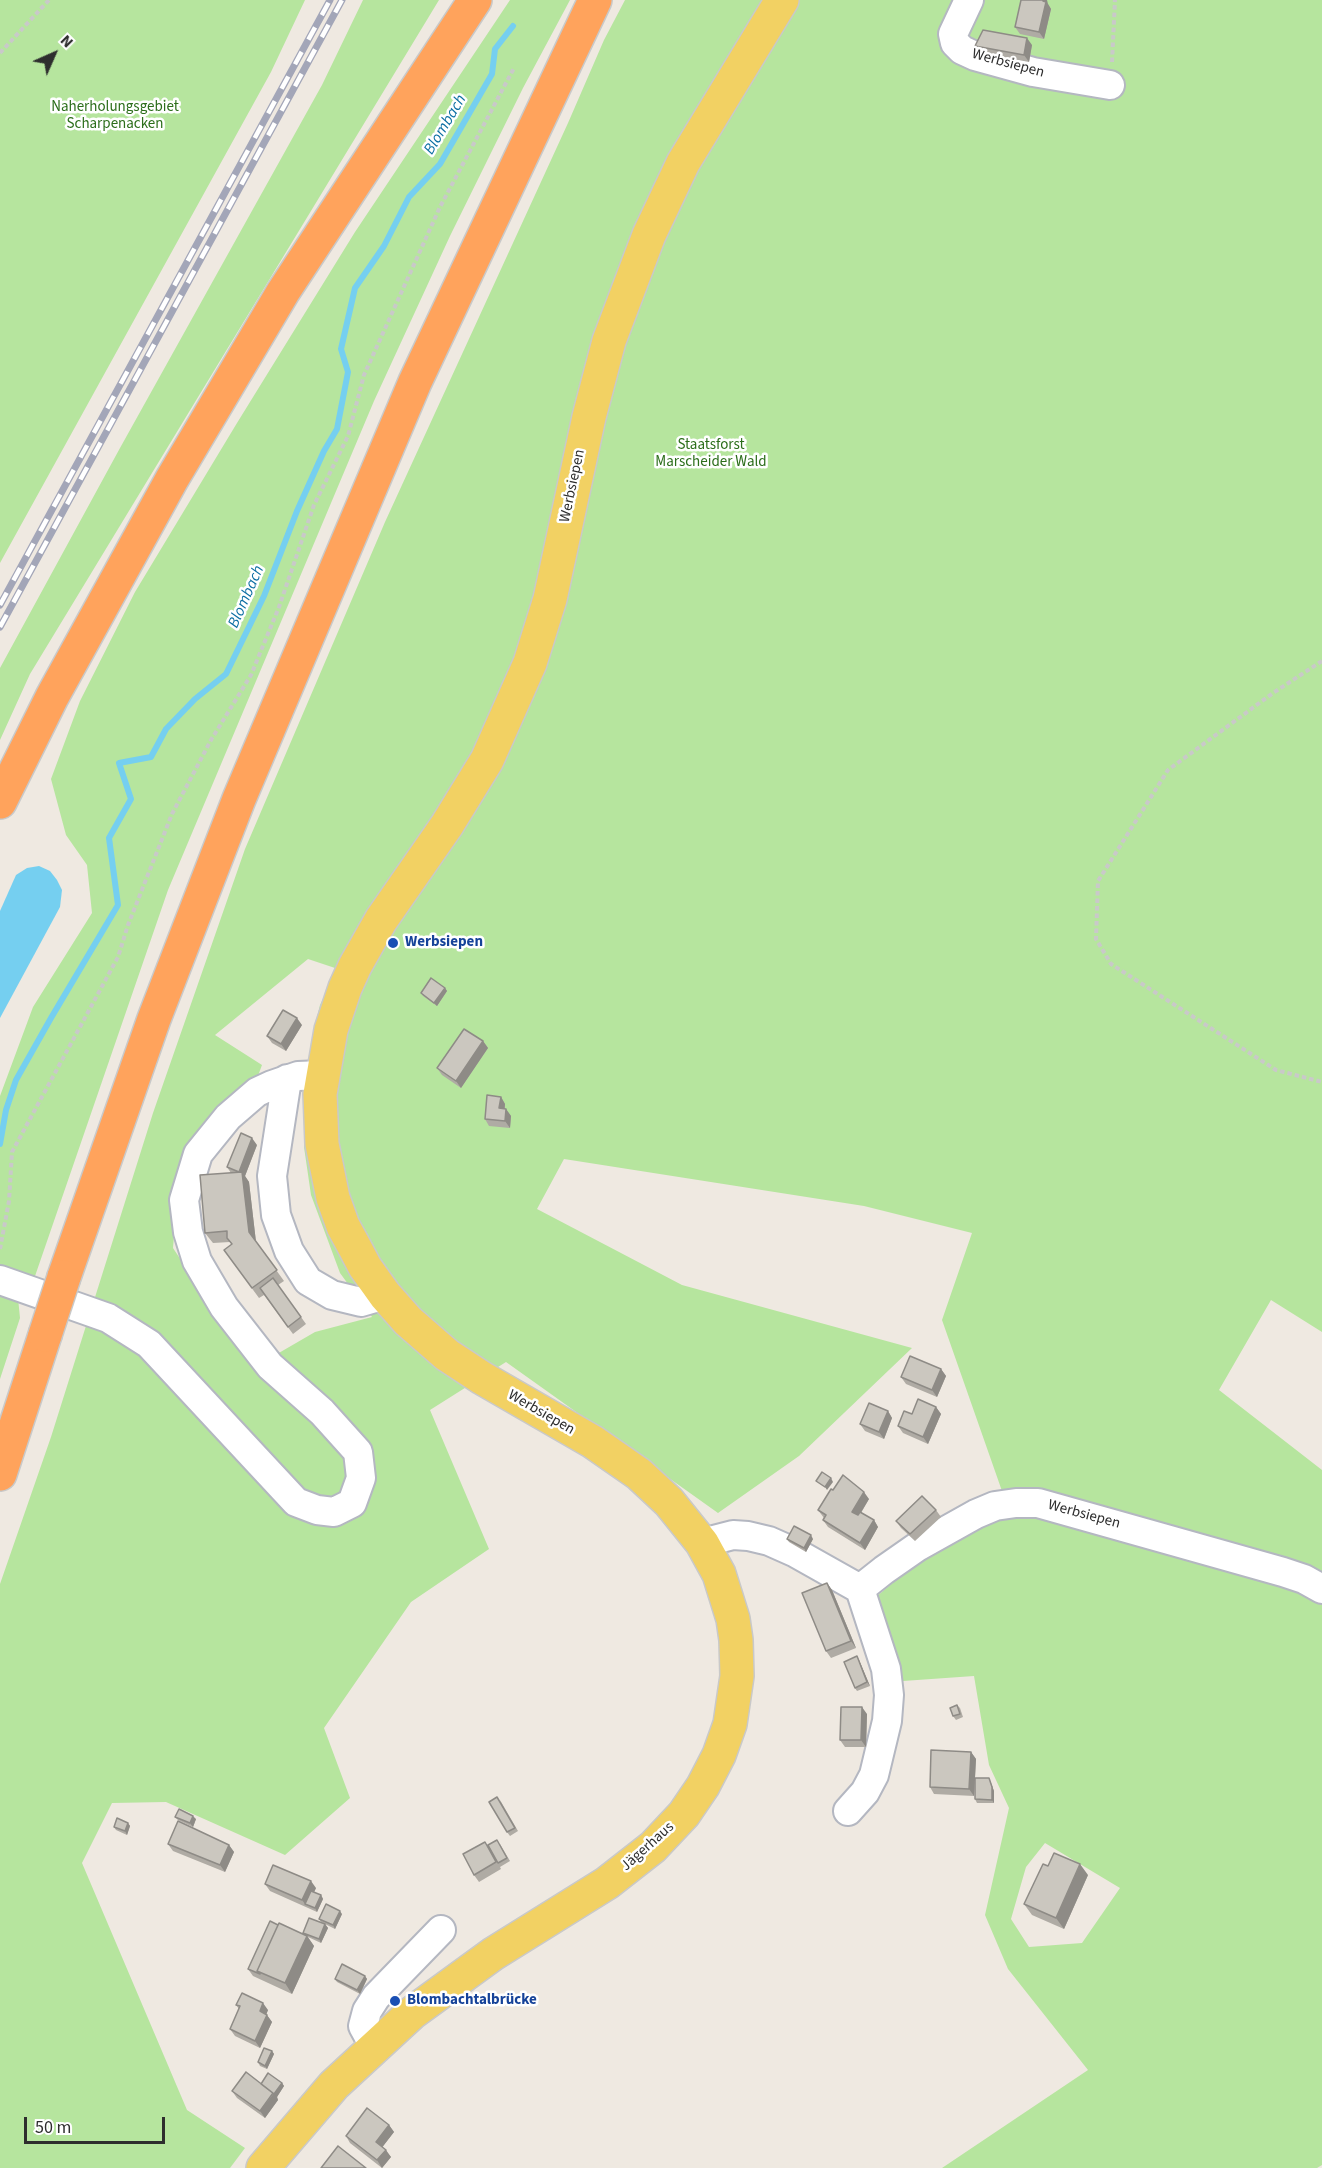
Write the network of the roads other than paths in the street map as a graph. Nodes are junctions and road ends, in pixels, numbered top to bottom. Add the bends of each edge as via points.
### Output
1 (475, 0) edge
2 (595, 0) edge
3 (782, 0) edge
4 (969, 0) edge
5 (1110, 85) road end
6 (0, 802) edge
7 (322, 1075) junction
8 (287, 1079) junction
9 (0, 1280) edge
10 (385, 1295) junction
11 (0, 1474) edge
12 (702, 1543) junction
13 (860, 1589) junction
14 (1322, 1589) edge
15 (848, 1811) dead end
16 (441, 1930) dead end
17 (374, 2046) junction
18 (263, 2168) edge

1 - 6 highway via 283,292 178,469 52,697
2 - 11 highway, bridge via 415,382 239,799 154,1019
3 - 7 main road, Werbsiepen via 683,163 636,268 609,341 589,417 545,615 511,711 468,793 364,949 335,1014
4 - 5 street, Werbsiepen via 953,34 962,51 1033,72
7 - 8 street
7 - 10 main road, Werbsiepen via 321,1136 333,1198 360,1258
8 - 9 street via 257,1092 228,1117 198,1154 184,1200 188,1232 209,1283 246,1338 358,1452 361,1478 352,1503 334,1512 296,1503 149,1344 108,1318
8 - 10 street via 272,1176 276,1215 289,1251 308,1281 332,1295 361,1302
10 - 12 main road, Werbsiepen via 447,1355 639,1474 669,1502
12 - 13 street via 733,1535 769,1541
12 - 17 main road, Jägerhaus via 719,1574 733,1620 738,1676 726,1738 698,1794 674,1827 635,1862 456,1979
13 - 14 street, Werbsiepen via 917,1547 976,1514 1016,1503 1038,1503 1283,1572
13 - 15 street via 886,1669 889,1695 876,1767 865,1792
16 - 17 street via 367,2011 363,2026
17 - 18 main road, Jägerhaus via 314,2107

